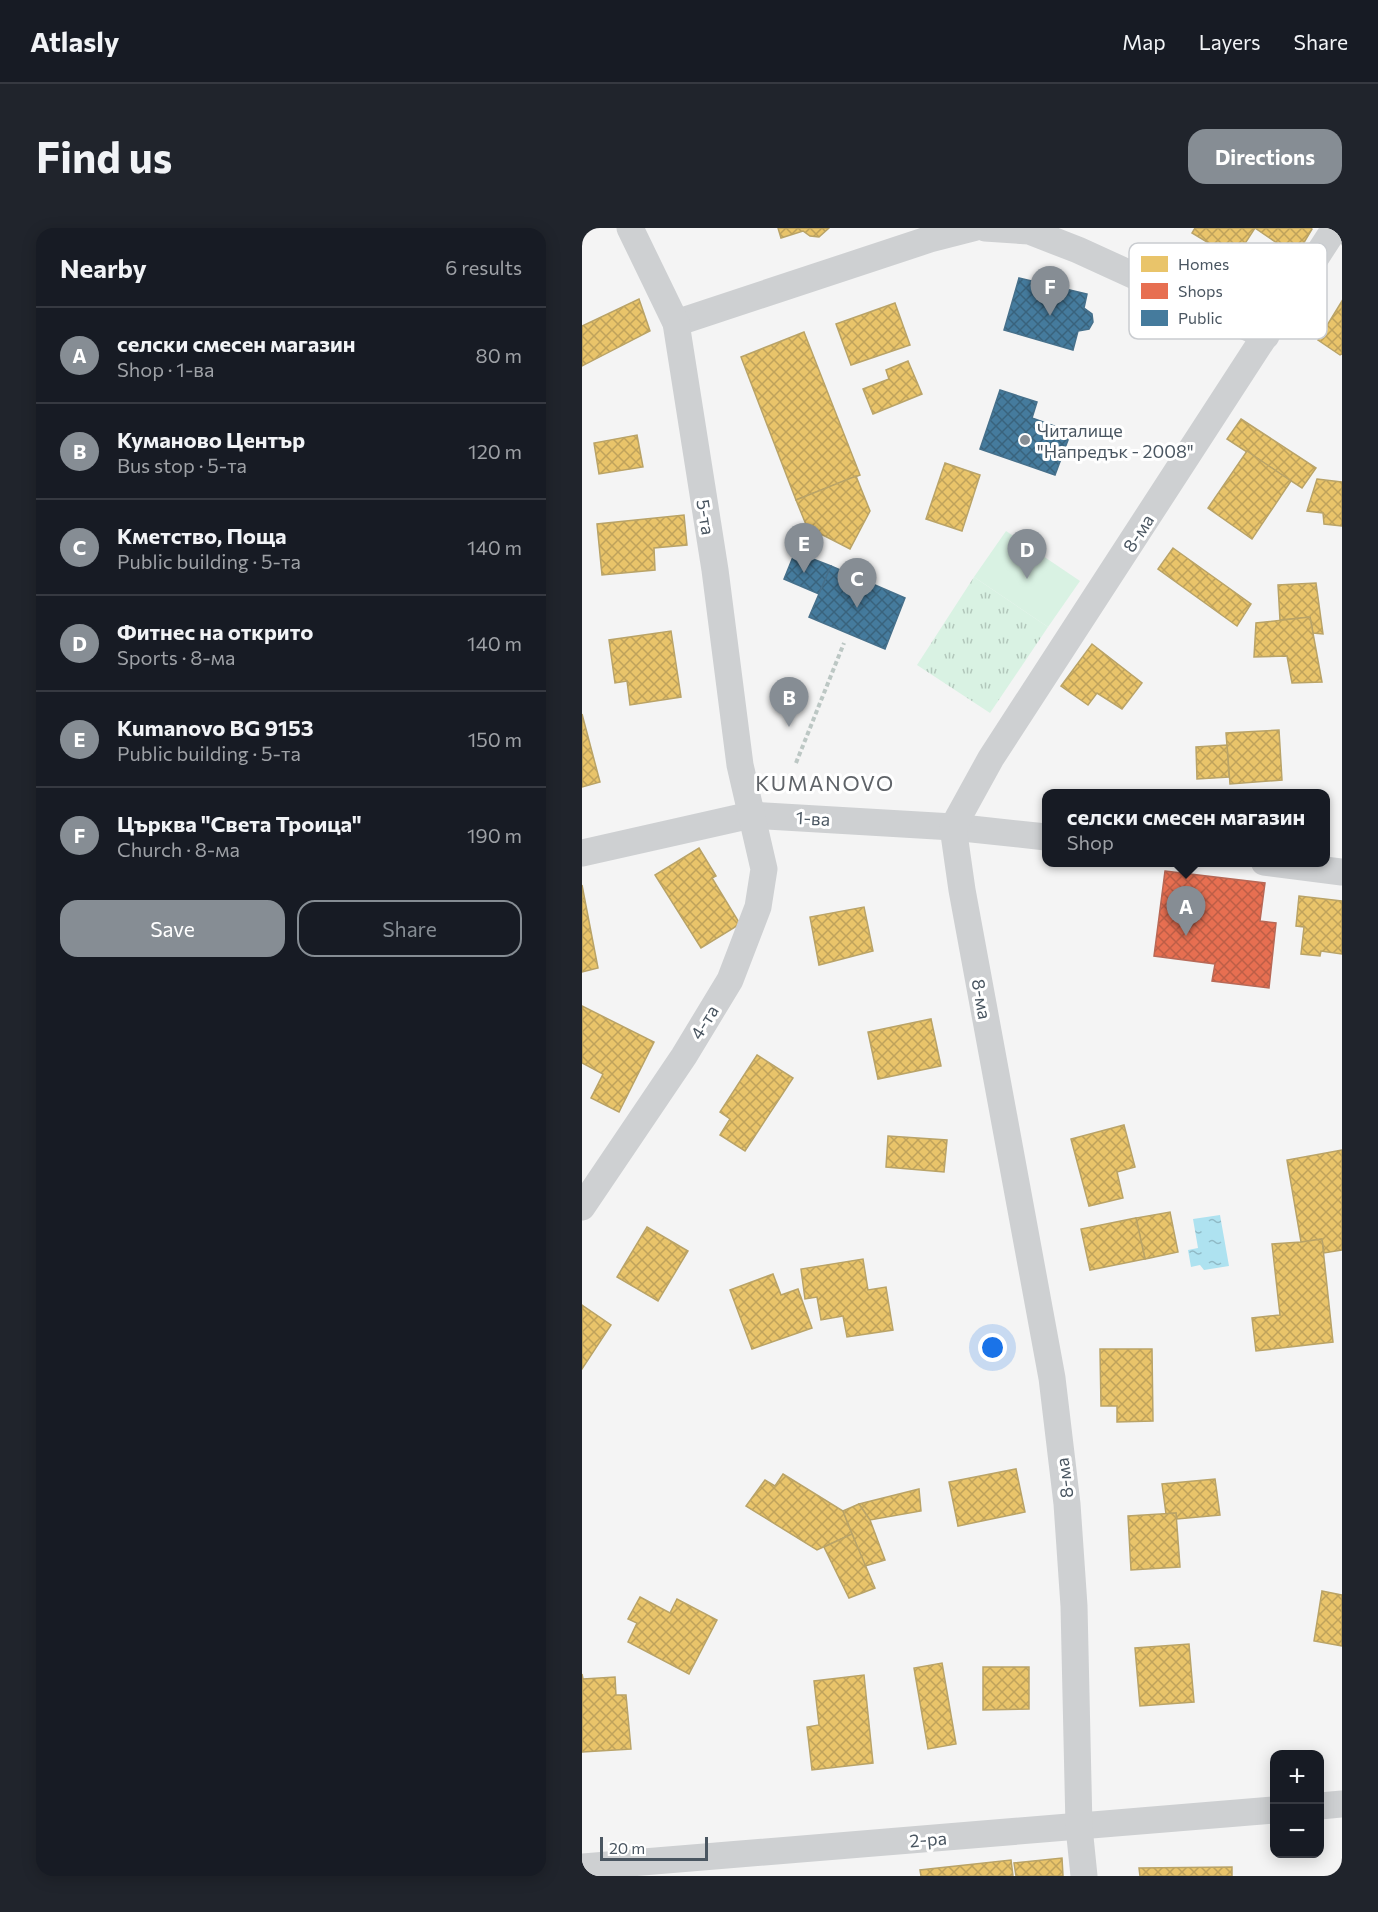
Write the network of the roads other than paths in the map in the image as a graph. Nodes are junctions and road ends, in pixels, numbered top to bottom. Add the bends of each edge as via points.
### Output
1 (630, 228) edge
2 (973, 228) edge
3 (985, 228) edge
4 (1335, 228) edge
5 (1325, 243) edge
6 (1129, 273) edge
7 (676, 323) junction
8 (1264, 339) edge
9 (751, 815) junction
10 (953, 827) junction
11 (1042, 836) edge
12 (582, 853) edge
13 (1303, 867) edge
14 (1342, 872) edge
15 (582, 1207) edge
16 (1342, 1804) edge
17 (1324, 1806) edge
18 (1270, 1810) edge
19 (1079, 1827) junction
20 (582, 1867) edge
21 (1084, 1876) edge

1 - 7 street, 5-та
2 - 7 street
3 - 6 street via 1029,231
4 - 5 street, 8-ма
7 - 9 street, 5-та via 715,570 740,765
8 - 10 street, 8-ма via 991,758
9 - 10 street, 1-ва
9 - 12 street, 1-ва
9 - 15 street, 4-та via 764,869 758,907 730,980
10 - 11 street, 1-ва
10 - 19 street, 8-ма via 1052,1378 1074,1606
13 - 14 street
16 - 17 street
18 - 19 street, 2-ра
19 - 20 street, 2-ра
19 - 21 street, 8-ма

